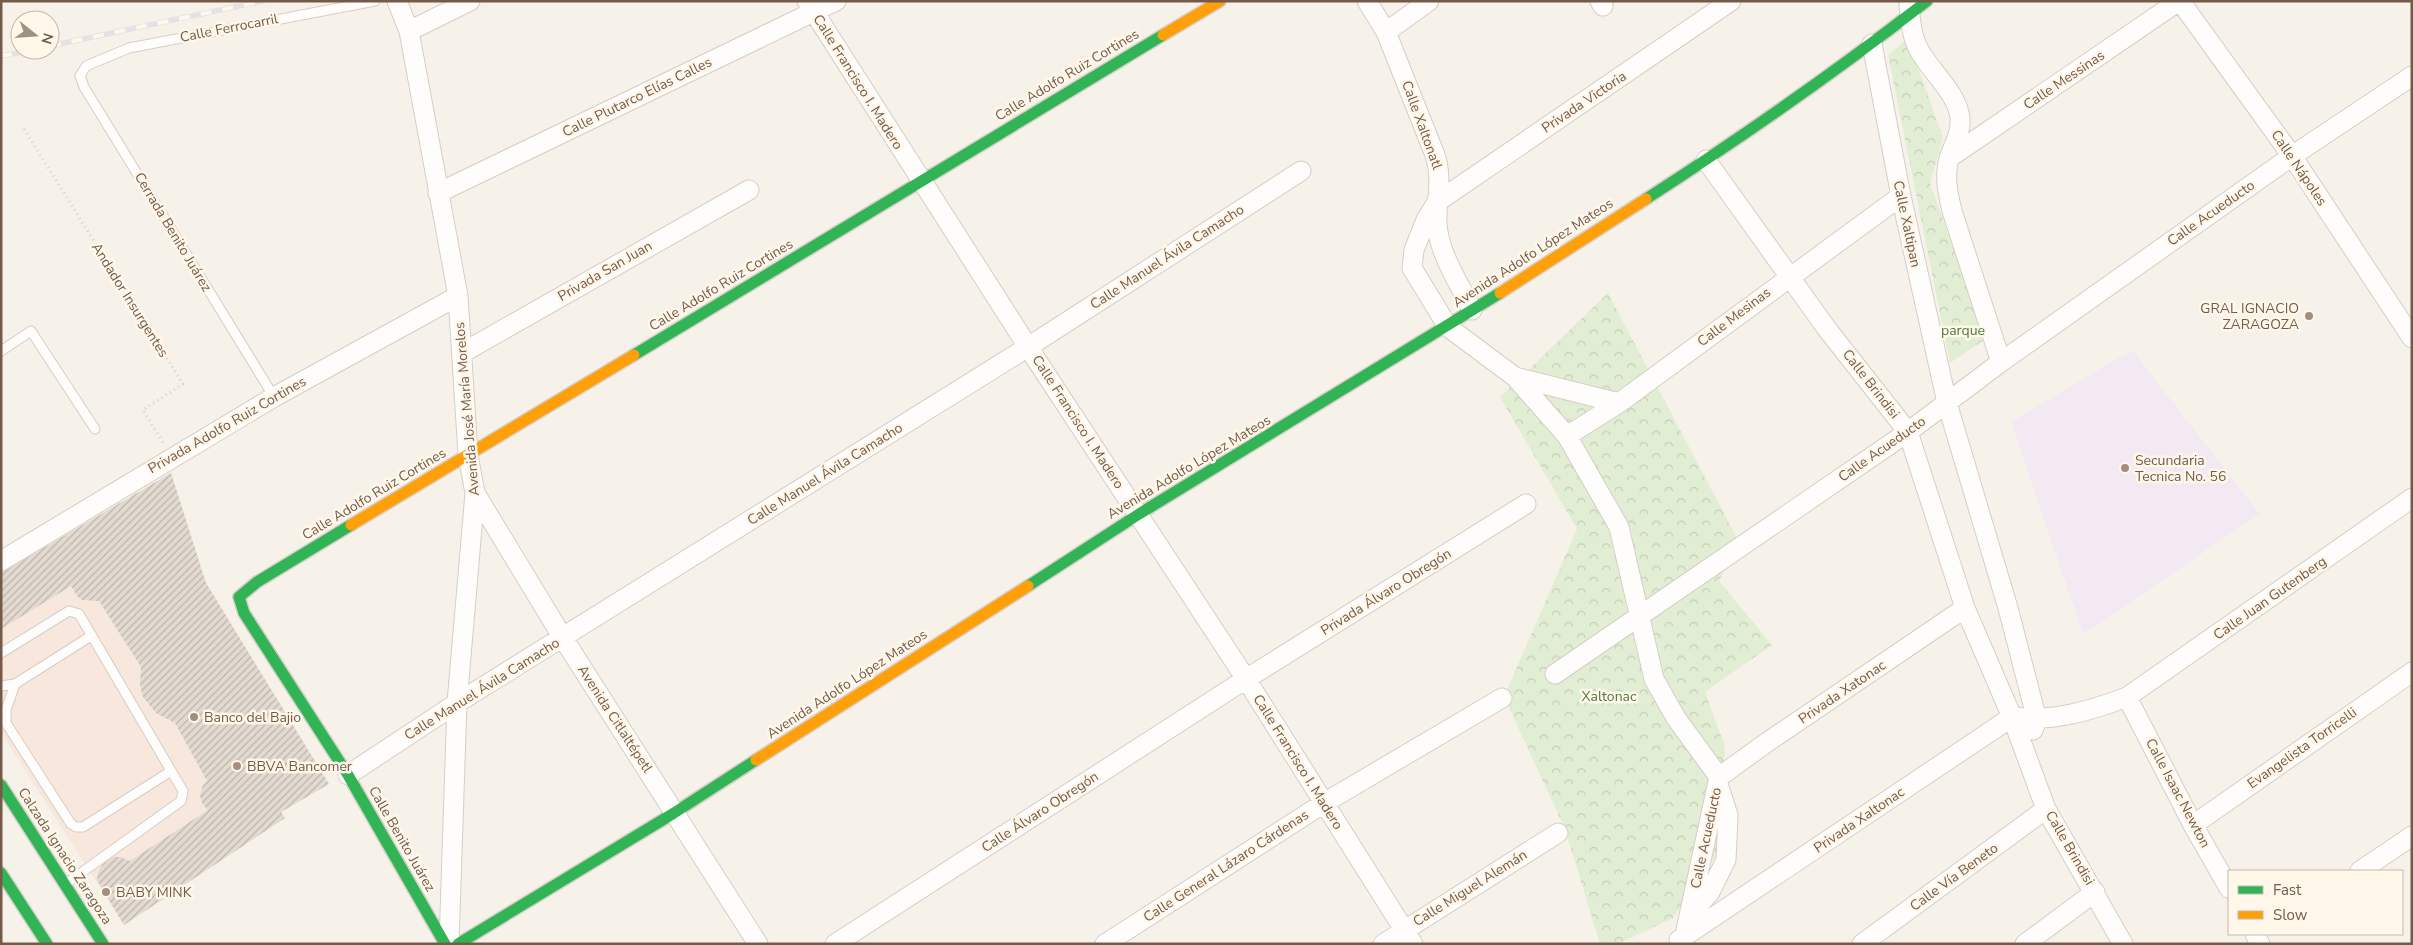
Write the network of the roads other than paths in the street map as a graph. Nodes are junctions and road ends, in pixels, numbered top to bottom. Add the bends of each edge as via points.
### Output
1 (375, 1) edge
2 (397, 1) edge
3 (470, 1) edge
4 (836, 1) edge
5 (1220, 1) edge
6 (1367, 1) edge
7 (1429, 1) edge
8 (1731, 1) edge
9 (1927, 1) edge
10 (2179, 1) edge
11 (810, 7) edge
12 (1909, 8) edge
13 (409, 31) junction
14 (1386, 32) junction
15 (1872, 44) junction
16 (86, 66) joint
17 (2412, 76) edge
18 (2292, 156) junction
19 (1949, 158) junction
20 (1706, 160) junction
21 (1301, 171) dead end
22 (922, 182) junction
23 (749, 190) dead end
24 (438, 193) junction
25 (1901, 196) junction
26 (1437, 202) junction
27 (1790, 276) junction
28 (458, 296) junction
29 (1472, 310) junction
30 (1448, 327) junction
31 (2412, 338) edge
32 (1028, 347) junction
33 (1, 351) edge
34 (462, 353) junction
35 (2001, 362) junction
36 (1515, 377) junction
37 (274, 396) junction
38 (1619, 403) junction
39 (1947, 403) junction
40 (95, 429) dead end
41 (1908, 432) junction
42 (1567, 436) junction
43 (468, 454) junction
44 (475, 493) junction
45 (2412, 498) edge
46 (1526, 504) dead end
47 (1139, 514) junction
48 (1, 561) edge
49 (239, 597) joint
50 (1965, 608) junction
51 (1638, 618) junction
52 (91, 636) junction
53 (563, 638) junction
54 (1, 653) edge
55 (2412, 672) edge
56 (1554, 674) dead end
57 (1246, 679) junction
58 (15, 684) junction
59 (1, 686) edge
60 (2128, 697) junction
61 (1502, 698) dead end
62 (458, 703) junction
63 (2012, 717) junction
64 (2036, 720) junction
65 (2025, 749) junction
66 (171, 771) junction
67 (348, 775) junction
68 (1719, 780) junction
69 (1, 785) edge
70 (1324, 803) junction
71 (2046, 809) junction
72 (674, 812) junction
73 (2194, 825) junction
74 (1558, 832) dead end
75 (2412, 836) edge
76 (2361, 870) edge
77 (1, 873) edge
78 (65, 885) junction
79 (2228, 886) edge
80 (2095, 892) junction
81 (1408, 937) edge
82 (1680, 941) edge
83 (47, 944) edge
84 (103, 944) edge
85 (447, 944) edge
86 (458, 944) edge
87 (758, 944) edge
88 (835, 944) edge
89 (1105, 944) edge
90 (1383, 944) edge
91 (1862, 944) edge
92 (2025, 944) edge
93 (2123, 944) edge

1 - 16 lane, Calle Ferrocarril via 129,48
2 - 13 street, Avenida José María Morelos
3 - 13 street
4 - 11 street, Calle Plutarco Elías Calles
5 - 22 street, Calle Adolfo Ruiz Cortines
6 - 14 street, Calle Xaltonatl
7 - 14 street
8 - 26 street, Privada Victoria
9 - 12 street, Avenida Adolfo López Mateos
10 - 18 street, Calle Nápoles
10 - 19 street, Calle Messinas
11 - 22 street, Calle Francisco I. Madero
11 - 24 street, Calle Plutarco Elías Calles
12 - 15 street, Avenida Adolfo López Mateos
12 - 19 street via 1917,46 1953,99 1960,117 1959,136
13 - 24 street, Avenida José María Morelos
14 - 26 street, Calle Xaltonatl via 1440,169
15 - 20 street, Avenida Adolfo López Mateos
15 - 25 street, Calle Xaltipan
16 - 37 lane, Cerrada Benito Juárez via 80,76 84,87
17 - 18 street, Calle Acueducto
18 - 31 street, Calle Nápoles
18 - 35 street, Calle Acueducto
19 - 35 street via 1947,190 1952,211
20 - 27 street, Calle Brindisi
20 - 29 street, Avenida Adolfo López Mateos
21 - 32 street, Calle Manuel Ávila Camacho
22 - 32 street, Calle Francisco I. Madero
22 - 43 street, Calle Adolfo Ruiz Cortines
23 - 34 street, Privada San Juan
24 - 28 street, Avenida José María Morelos
25 - 27 street, Calle Mesinas
25 - 39 street, Calle Xaltipan
26 - 29 street, Calle Xaltonatl via 1437,226 1444,254
26 - 30 street via 1414,250 1412,268
27 - 38 street, Calle Mesinas
27 - 41 street, Calle Brindisi
28 - 34 street, Avenida José María Morelos
28 - 37 street, Privada Adolfo Ruiz Cortines
29 - 30 street, Avenida Adolfo López Mateos
30 - 36 street
30 - 47 street, Avenida Adolfo López Mateos
32 - 47 street, Calle Francisco I. Madero
32 - 53 street, Calle Manuel Ávila Camacho
33 - 40 lane via 31,331
34 - 43 street, Avenida José María Morelos
35 - 39 street, Calle Acueducto
36 - 38 street
36 - 42 street
37 - 48 street, Privada Adolfo Ruiz Cortines
38 - 42 street, Calle Mesinas
39 - 41 street, Calle Acueducto
39 - 64 street via 2008,608
41 - 50 street, Calle Brindisi
41 - 51 street, Calle Acueducto
42 - 51 street via 1619,527
43 - 44 street, Avenida José María Morelos
43 - 49 street, Calle Adolfo Ruiz Cortines via 257,582
44 - 53 street, Avenida Citlaltépetl
44 - 62 street, Avenida José María Morelos
45 - 60 street, Calle Juan Gutenberg
46 - 57 street, Privada Álvaro Obregón
47 - 57 street, Calle Francisco I. Madero
47 - 72 street, Avenida Adolfo López Mateos
49 - 67 street, Calle Benito Juárez via 244,614
50 - 63 street, Calle Brindisi
50 - 68 street, Privada Xatonac via 1766,743
51 - 56 street
51 - 68 street, Calle Acueducto via 1654,679 1676,718
52 - 54 lane via 79,614 69,611
52 - 58 lane
52 - 66 lane
53 - 62 street, Calle Manuel Ávila Camacho
53 - 72 street, Avenida Citlaltépetl
55 - 73 street, Evangelista Torricelli
57 - 70 street, Calle Francisco I. Madero
57 - 88 street, Calle Álvaro Obregón
58 - 59 lane
58 - 66 lane via 6,710 6,722 76,827 83,827
60 - 64 street via 2096,709
60 - 73 street, Calle Isaac Newton
61 - 70 street, Calle General Lázaro Cárdenas
62 - 67 street, Calle Manuel Ávila Camacho
62 - 85 street, Avenida José María Morelos
63 - 64 street
63 - 65 street, Calle Brindisi
63 - 82 street, Privada Xaltonac
64 - 65 street
65 - 71 street, Calle Brindisi
66 - 78 lane via 183,791 181,801
67 - 85 street, Calle Benito Juárez
68 - 82 street, Calle Acueducto via 1689,917
69 - 78 street, Calzada Ignacio Zaragoza
70 - 81 street, Calle Francisco I. Madero
70 - 89 street, Calle General Lázaro Cárdenas
71 - 80 street, Calle Brindisi
71 - 91 street, Calle Vía Beneto
72 - 86 street, Avenida Adolfo López Mateos
72 - 87 street, Avenida Citlaltépetl
73 - 79 street, Calle Isaac Newton
74 - 81 street, Calle Miguel Alemán
75 - 76 street
77 - 83 street
78 - 84 street, Calzada Ignacio Zaragoza
80 - 92 street
80 - 93 street, Calle Brindisi
81 - 90 street, Calle Miguel Alemán

